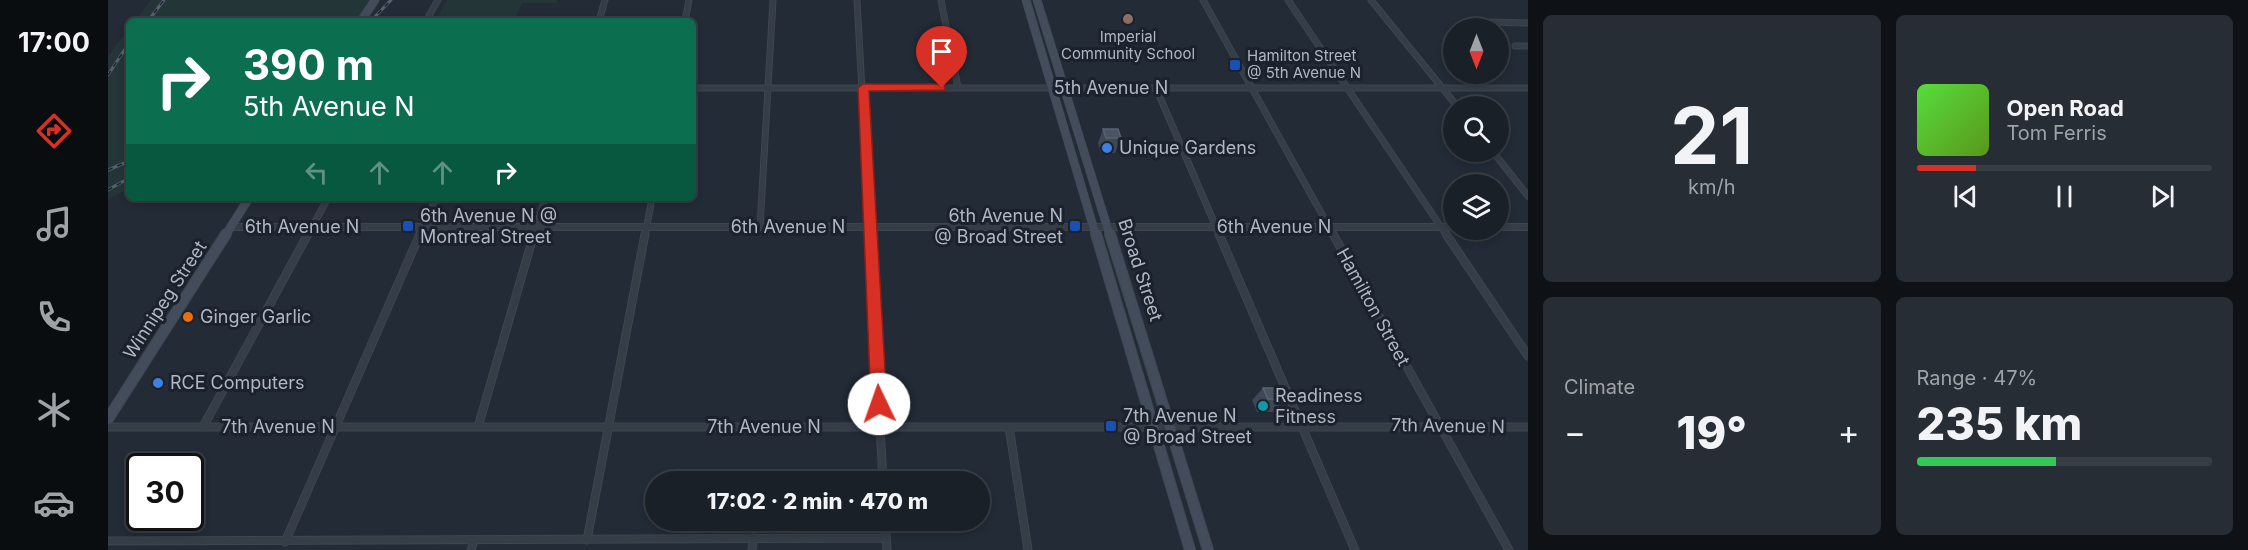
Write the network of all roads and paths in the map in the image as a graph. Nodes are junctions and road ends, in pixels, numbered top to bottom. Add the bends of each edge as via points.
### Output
1 (375, 0) edge
2 (438, 0) edge
3 (605, 0) edge
4 (688, 0) edge
5 (773, 0) edge
6 (857, 0) edge
7 (941, 0) edge
8 (1026, 0) edge
9 (1037, 0) edge
10 (1203, 0) edge
11 (1288, 0) edge
12 (1371, 0) edge
13 (363, 18) edge
14 (428, 18) edge
15 (600, 18) edge
16 (685, 18) edge
17 (1509, 22) edge
18 (1528, 23) edge
19 (1515, 46) dead end
20 (1528, 46) edge
21 (696, 88) edge
22 (769, 88) junction
23 (863, 88) junction
24 (958, 88) junction
25 (1052, 88) junction
26 (1064, 88) junction
27 (1156, 88) junction
28 (1252, 88) junction
29 (1347, 88) junction
30 (1442, 88) junction
31 (1528, 88) edge
32 (1449, 96) edge
33 (1501, 162) edge
34 (1528, 196) edge
35 (247, 201) edge
36 (326, 201) edge
37 (435, 201) edge
38 (544, 201) edge
39 (651, 201) edge
40 (230, 227) junction
41 (312, 227) junction
42 (424, 227) junction
43 (536, 227) junction
44 (647, 227) junction
45 (760, 227) junction
46 (870, 227) junction
47 (1093, 227) junction
48 (1107, 227) junction
49 (1218, 227) junction
50 (1328, 227) junction
51 (1440, 227) junction
52 (1509, 227) edge
53 (1528, 227) edge
54 (1528, 356) edge
55 (108, 419) edge
56 (1171, 426) junction
57 (1302, 426) junction
58 (1439, 426) junction
59 (108, 427) edge
60 (203, 427) junction
61 (336, 427) junction
62 (478, 427) junction
63 (609, 427) junction
64 (880, 427) junction
65 (1009, 427) junction
66 (1153, 427) junction
67 (1528, 427) edge
68 (882, 471) edge
69 (886, 531) edge
70 (886, 537) junction
71 (753, 538) junction
72 (108, 540) edge
73 (474, 540) junction
74 (587, 540) junction
75 (172, 541) junction
76 (285, 542) junction
77 (168, 550) edge
78 (471, 550) edge
79 (752, 550) edge
80 (887, 550) edge
81 (1028, 550) edge
82 (1190, 550) edge
83 (1208, 550) edge
84 (1355, 550) edge
85 (1509, 550) edge

1 - 13 main road
2 - 14 street
3 - 15 street
4 - 16 street
5 - 22 street
6 - 23 street
7 - 24 street
8 - 25 main road, Broad Street
9 - 26 main road, Broad Street
10 - 28 street, Hamilton Street
11 - 29 street
12 - 30 street
17 - 18 street
19 - 20 street
21 - 22 street, 5th Avenue N
22 - 23 street, 5th Avenue N
22 - 45 street
23 - 24 street, 5th Avenue N
23 - 46 street
24 - 25 street, 5th Avenue N
25 - 26 street, 5th Avenue N
25 - 47 main road, Broad Street
26 - 27 street, 5th Avenue N
26 - 48 main road, Broad Street
27 - 28 street, 5th Avenue N
27 - 49 street
28 - 29 street, 5th Avenue N
28 - 50 street, Hamilton Street
29 - 30 street, 5th Avenue N
29 - 51 street
30 - 31 street, 5th Avenue N
30 - 32 street
33 - 34 street
35 - 40 main road, Winnipeg Street
36 - 41 street
37 - 42 street
38 - 43 street
39 - 44 street
40 - 41 street, 6th Avenue N
40 - 55 main road, Winnipeg Street
41 - 42 street, 6th Avenue N
41 - 60 street
42 - 43 street, 6th Avenue N
42 - 61 street
43 - 44 street, 6th Avenue N
43 - 62 street
44 - 45 street, 6th Avenue N
44 - 63 street
45 - 46 street, 6th Avenue N
46 - 47 street, 6th Avenue N
46 - 64 street
47 - 48 street, 6th Avenue N
47 - 66 main road, Broad Street
48 - 49 street, 6th Avenue N
48 - 56 main road, Broad Street
49 - 50 street, 6th Avenue N
49 - 57 street
50 - 51 street, 6th Avenue N
50 - 58 street, Hamilton Street
51 - 54 street
52 - 53 street
56 - 57 street, 7th Avenue N
56 - 66 street, 7th Avenue N
56 - 83 main road, Broad Street
57 - 58 street, 7th Avenue N
57 - 84 street
58 - 67 street, 7th Avenue N
58 - 85 street, Hamilton Street
59 - 60 street, 7th Avenue N
60 - 61 street, 7th Avenue N
61 - 62 street, 7th Avenue N
61 - 76 street
62 - 63 street, 7th Avenue N
63 - 64 street, 7th Avenue N
63 - 74 street
64 - 65 street, 7th Avenue N
64 - 68 street
65 - 66 street, 7th Avenue N
65 - 81 street
66 - 82 main road, Broad Street
69 - 70 street
70 - 71 street
70 - 80 street
71 - 74 street
71 - 79 street
72 - 75 street
73 - 74 street
73 - 76 street
73 - 78 street
75 - 76 street
75 - 77 street

